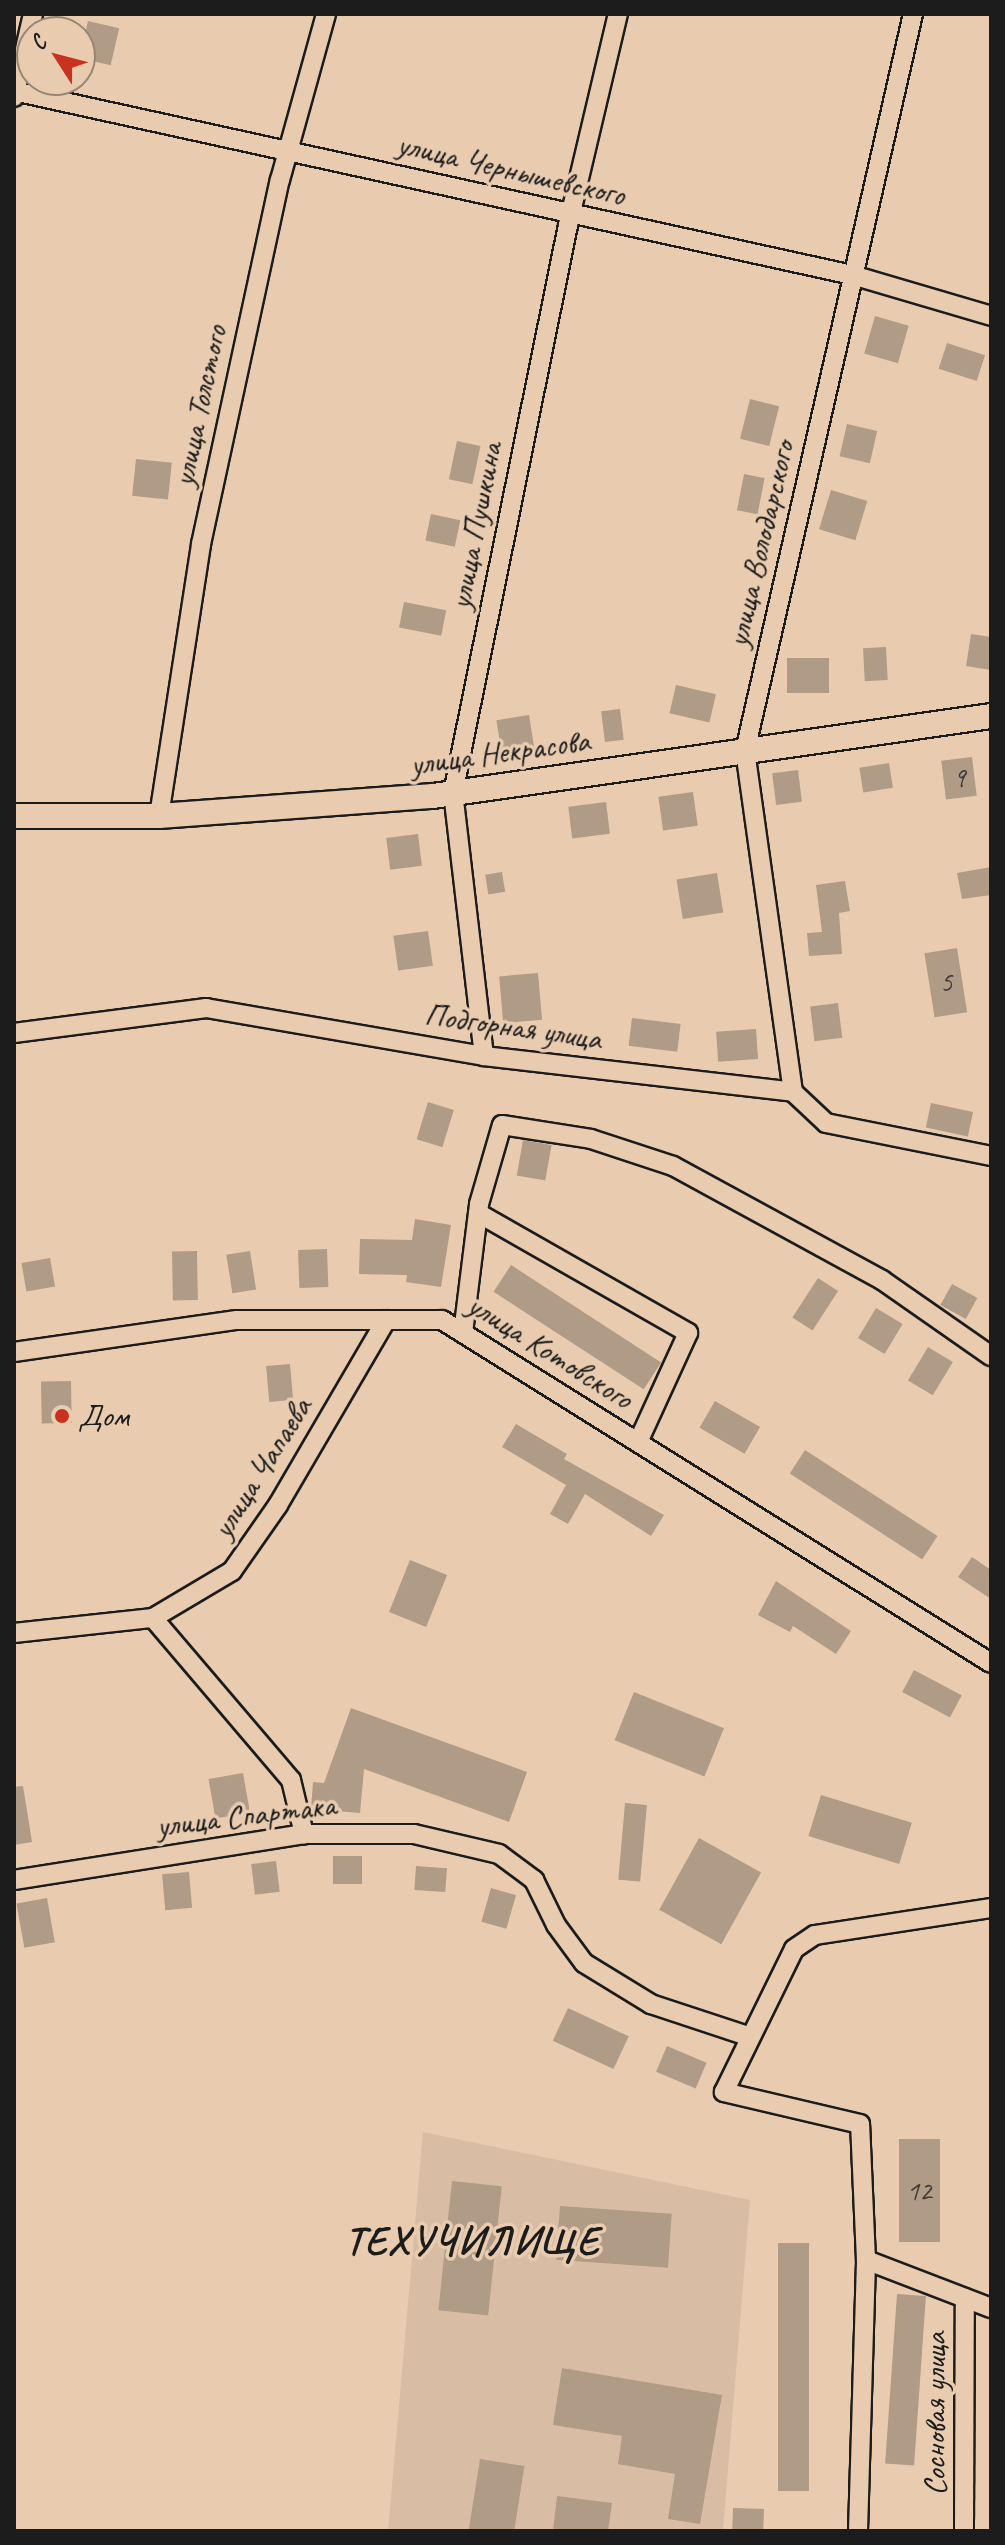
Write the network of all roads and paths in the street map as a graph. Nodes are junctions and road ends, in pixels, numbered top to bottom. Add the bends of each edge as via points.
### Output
1 (33, 14) edge
2 (326, 14) edge
3 (618, 14) edge
4 (913, 14) edge
5 (14, 93) edge
6 (290, 149) junction
7 (570, 216) junction
8 (852, 275) junction
9 (991, 316) edge
10 (991, 716) edge
11 (745, 751) junction
12 (453, 793) junction
13 (14, 816) edge
14 (159, 816) junction
15 (14, 1033) edge
16 (484, 1056) junction
17 (793, 1092) junction
18 (991, 1156) edge
19 (478, 1213) junction
20 (386, 1320) junction
21 (463, 1333) junction
22 (14, 1352) edge
23 (991, 1356) edge
24 (638, 1442) junction
25 (153, 1618) junction
26 (14, 1633) edge
27 (991, 1663) edge
28 (304, 1834) junction
29 (14, 1880) edge
30 (991, 1908) edge
31 (748, 2036) junction
32 (866, 2260) junction
33 (965, 2298) junction
34 (991, 2308) edge
35 (858, 2531) edge
36 (964, 2531) edge

1 - 5 street
2 - 6 street, улица Толстого
3 - 7 street, улица Пушкина
4 - 8 street, улица Володарского
5 - 6 street, улица Чернышевского
6 - 7 street, улица Чернышевского
6 - 14 street, улица Толстого via 201,544
7 - 8 street, улица Чернышевского
7 - 12 street, улица Пушкина
8 - 9 street, улица Чернышевского
8 - 11 street, улица Володарского
10 - 11 main road, улица Некрасова
11 - 12 main road, улица Некрасова
11 - 17 street, улица Володарского
12 - 14 main road, улица Некрасова
12 - 16 street, улица Пушкина
13 - 14 main road, улица Некрасова
15 - 16 street, Подгорная улица via 206,1008
16 - 17 street, Подгорная улица
17 - 18 street via 826,1123
19 - 21 street
19 - 23 street via 502,1125 591,1139 673,1166 882,1280
19 - 24 street via 688,1333
20 - 21 street, улица Котовского via 442,1320
20 - 22 street, улица Котовского via 237,1320
20 - 25 street, улица Чапаева via 278,1505 232,1571
21 - 24 street, улица Котовского
24 - 27 street, улица Котовского
25 - 26 street, улица Чапаева
25 - 28 street via 291,1780
28 - 29 street, улица Спартака
28 - 31 street, улица Спартака via 414,1834 499,1854 534,1880 556,1925 584,1963 651,2004
30 - 31 street via 815,1935 794,1949
31 - 32 street via 724,2092 860,2124
32 - 33 street
32 - 35 street
33 - 34 street
33 - 36 street, Сосновая улица

